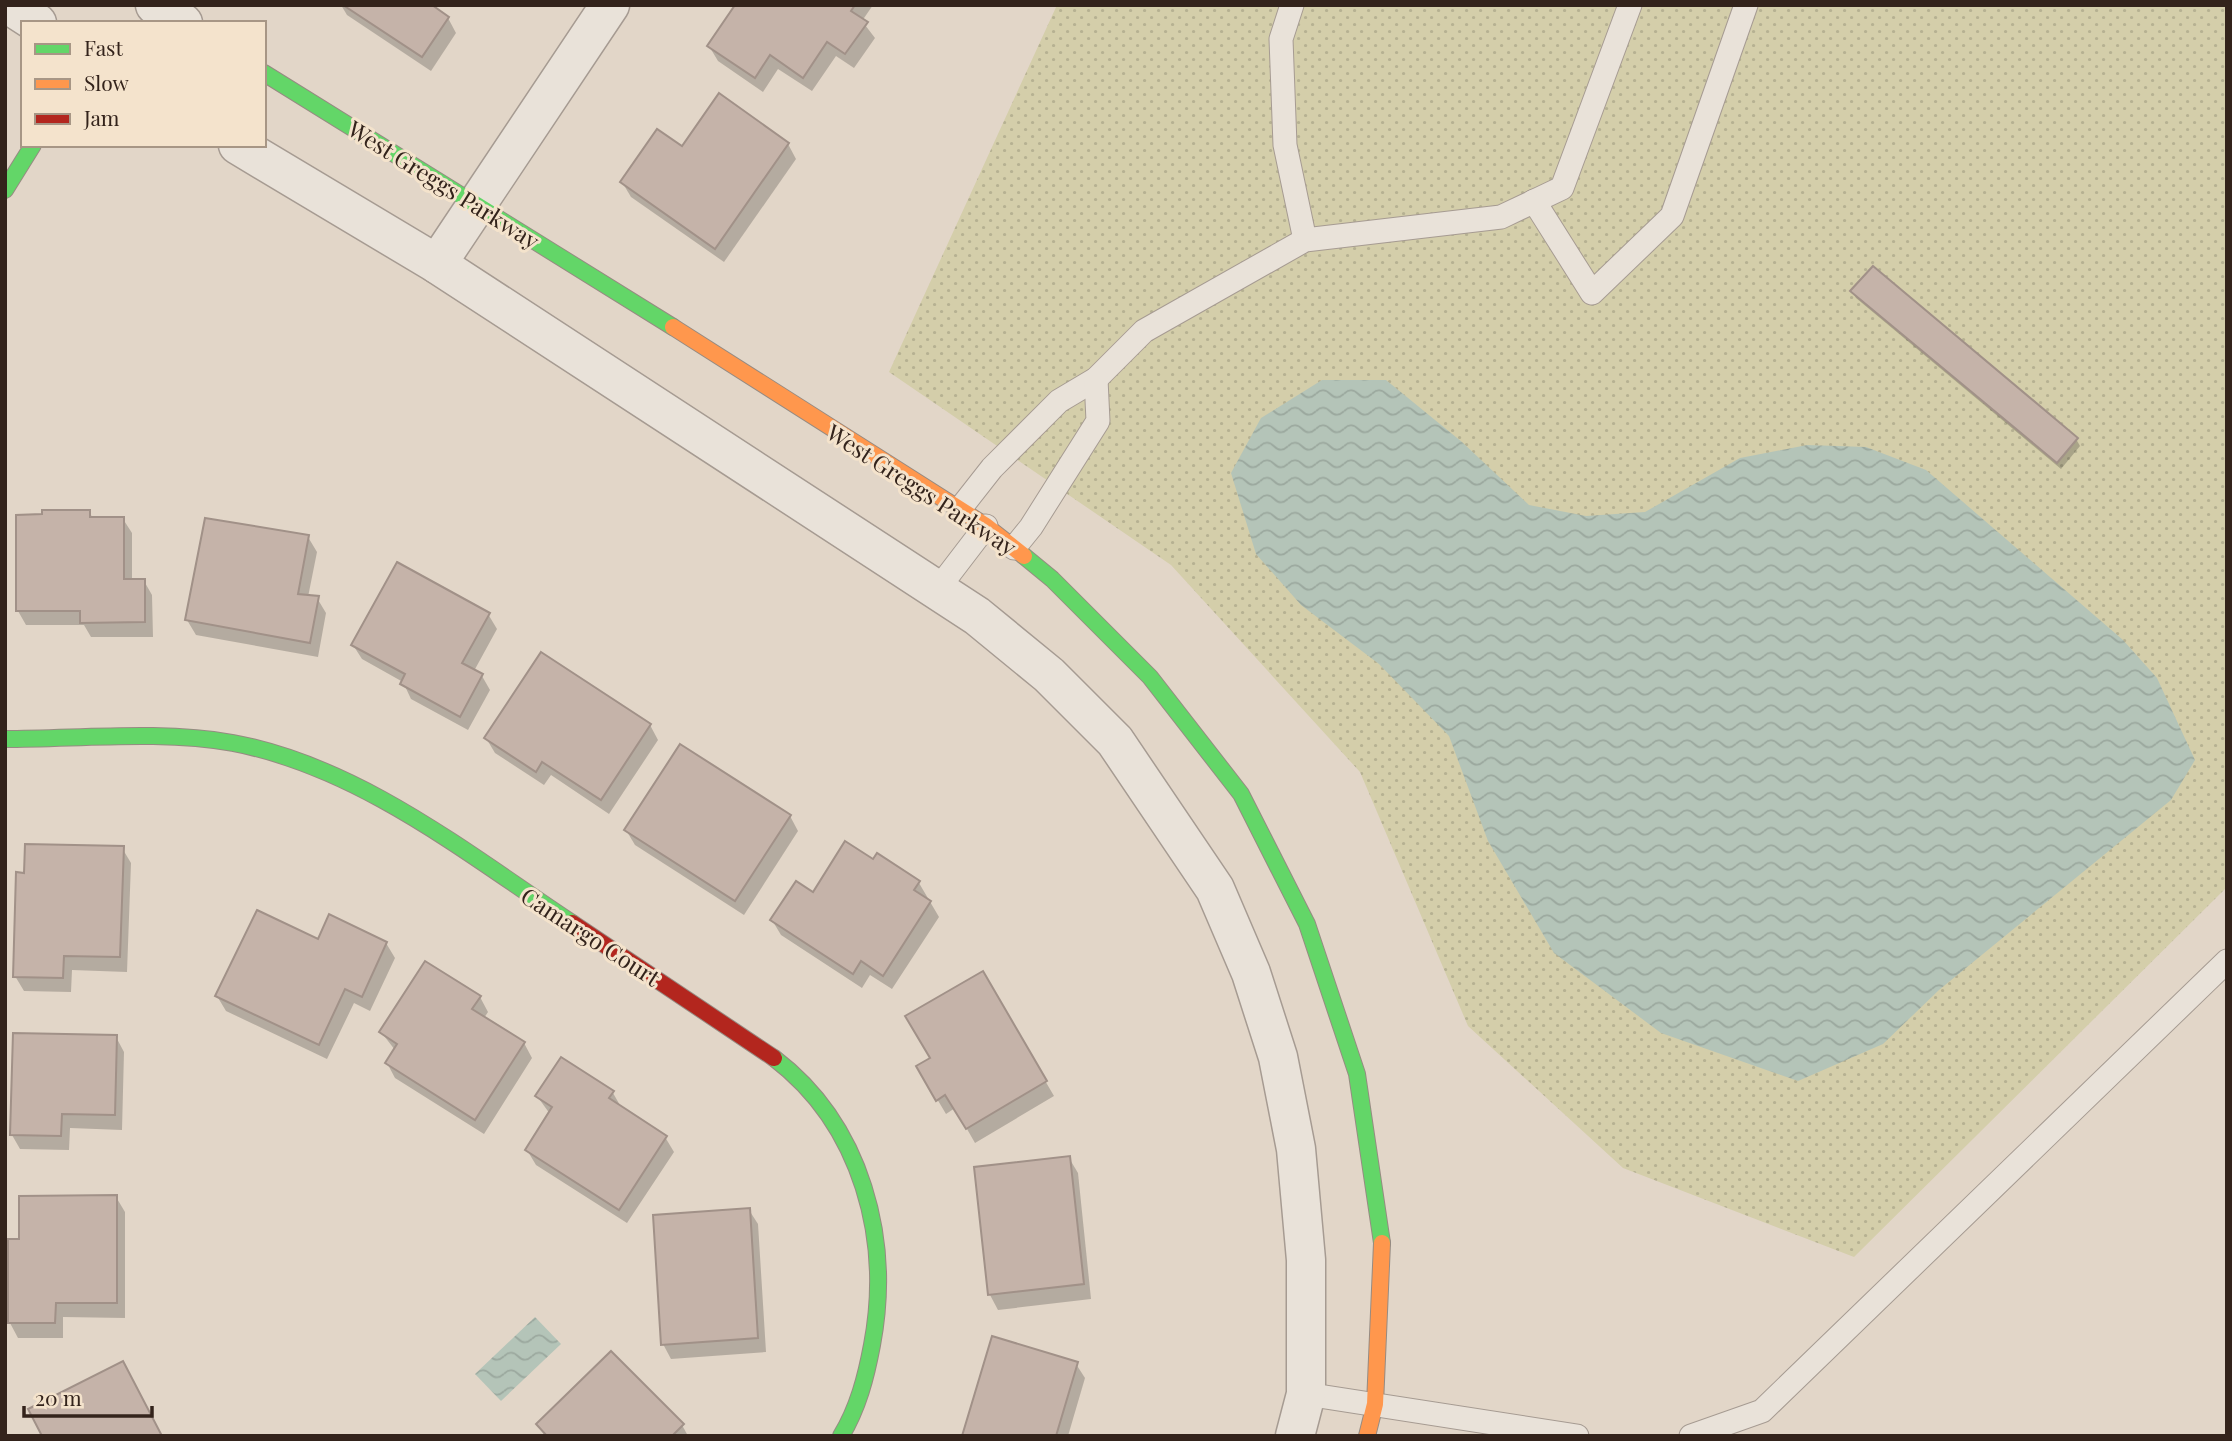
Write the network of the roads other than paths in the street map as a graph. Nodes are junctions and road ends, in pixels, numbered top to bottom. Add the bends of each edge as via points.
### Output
1 (9, 5) edge
2 (155, 5) edge
3 (610, 5) edge
4 (1292, 5) edge
5 (1630, 5) edge
6 (1746, 5) edge
7 (34, 21) edge
8 (180, 21) edge
9 (266, 74) edge
10 (32, 147) edge
11 (241, 147) edge
12 (5, 190) edge
13 (1534, 201) junction
14 (477, 203) junction
15 (1305, 240) junction
16 (437, 264) junction
17 (1096, 379) junction
18 (959, 510) junction
19 (986, 526) junction
20 (1014, 548) junction
21 (937, 590) junction
22 (5, 739) edge
23 (2227, 961) edge
24 (1306, 1394) junction
25 (1375, 1404) junction
26 (841, 1436) edge
27 (1294, 1436) edge
28 (1367, 1436) edge
29 (1577, 1436) edge
30 (1691, 1436) edge

1 - 7 street
2 - 8 street
3 - 14 street
4 - 15 lane via 1281,39 1285,145
5 - 13 lane via 1562,188
6 - 13 lane via 1672,216 1592,293
9 - 14 street, West Greggs Parkway
10 - 12 street
11 - 16 street
13 - 15 lane via 1502,217
14 - 16 street
14 - 18 street, West Greggs Parkway
15 - 17 lane via 1144,331
16 - 21 street
17 - 18 lane via 1059,401 992,468
17 - 20 lane via 1098,421
18 - 19 street, West Greggs Parkway
19 - 20 street, West Greggs Parkway
19 - 21 lane
20 - 25 street, West Greggs Parkway via 1052,579 1150,677 1241,794 1307,925 1357,1074 1382,1238
21 - 24 street via 1049,675 1115,741 1215,889 1251,973 1278,1057 1296,1149 1306,1260
22 - 26 street, Camargo Court via 169,738 232,743 317,766 391,805 799,1079 847,1144 879,1236 878,1327 859,1398
23 - 30 lane via 1762,1411
24 - 25 lane
24 - 27 street
25 - 28 street, West Greggs Parkway
25 - 29 lane

